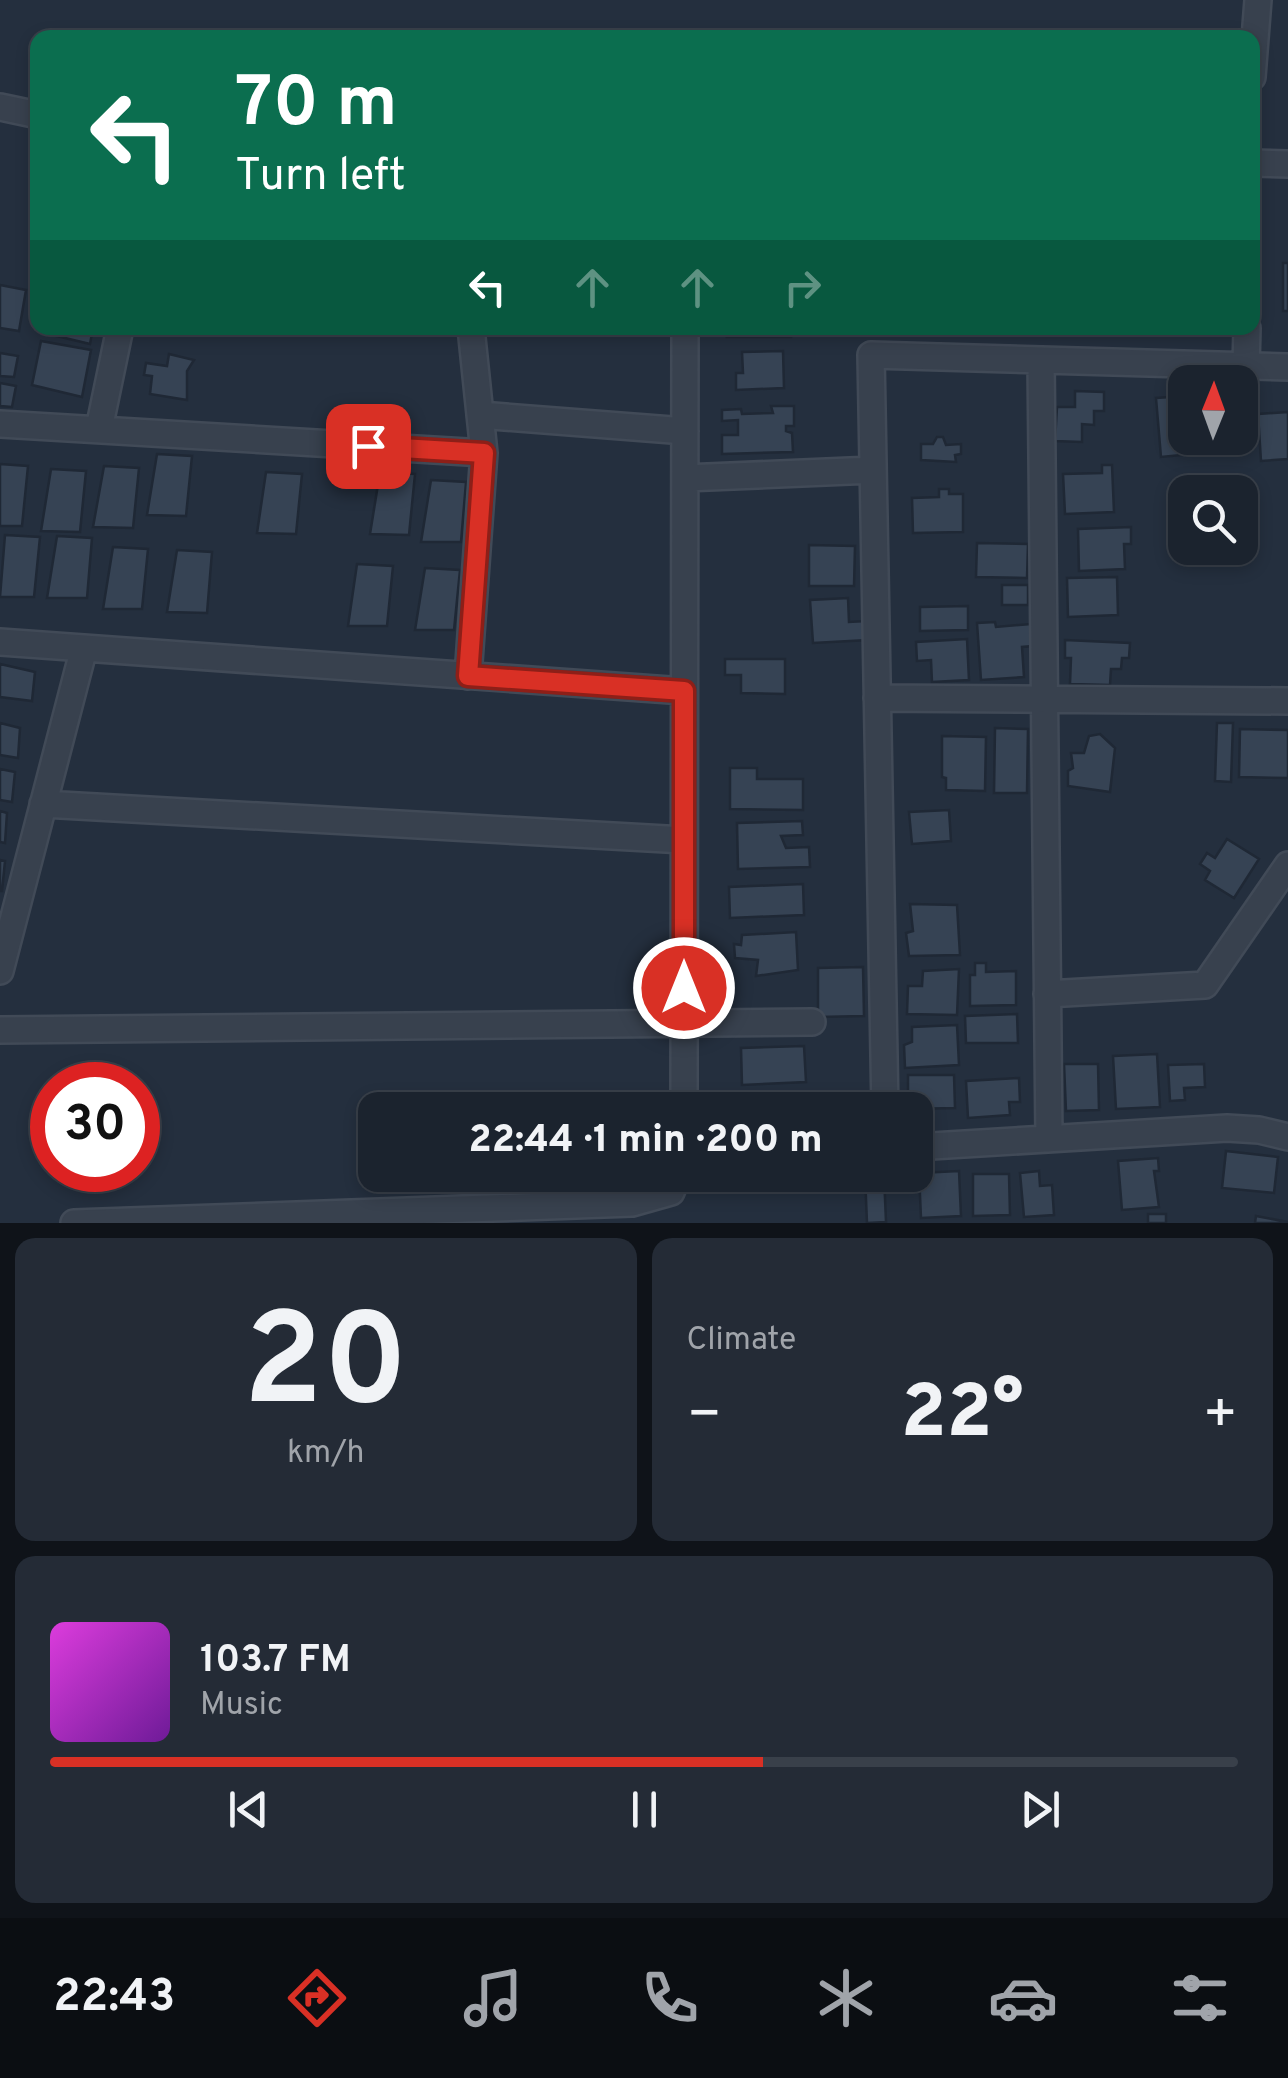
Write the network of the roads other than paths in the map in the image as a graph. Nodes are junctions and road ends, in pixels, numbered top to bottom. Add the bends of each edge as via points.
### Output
1 (1258, 0) edge
2 (1256, 30) edge
3 (0, 108) edge
4 (30, 114) edge
5 (1260, 163) edge
6 (1288, 164) edge
7 (119, 335) edge
8 (472, 335) edge
9 (685, 335) edge
10 (1246, 335) edge
11 (1041, 360) junction
12 (1212, 365) edge
13 (1246, 365) edge
14 (1258, 367) edge
15 (1288, 368) edge
16 (480, 414) junction
17 (0, 424) edge
18 (99, 430) junction
19 (685, 431) junction
20 (484, 453) junction
21 (872, 470) junction
22 (685, 478) junction
23 (0, 642) edge
24 (84, 648) junction
25 (468, 676) junction
26 (684, 691) junction
27 (877, 698) junction
28 (1044, 699) junction
29 (1288, 702) edge
30 (44, 804) junction
31 (684, 840) junction
32 (1288, 865) edge
33 (0, 971) edge
34 (1047, 994) junction
35 (812, 1022) dead end
36 (684, 1025) junction
37 (0, 1030) edge
38 (684, 1092) edge
39 (885, 1092) edge
40 (1288, 1138) edge
41 (1049, 1139) junction
42 (933, 1146) edge
43 (671, 1192) edge
44 (74, 1223) edge

1 - 2 street
3 - 4 street
5 - 6 street
7 - 18 street
8 - 16 street
9 - 19 street
10 - 13 street
11 - 12 street
11 - 21 street via 870,354
11 - 28 street
14 - 15 street
16 - 19 street
16 - 20 street
17 - 18 street
18 - 20 street
19 - 22 street
20 - 25 street
21 - 22 street
21 - 27 street
22 - 26 street
23 - 24 street
24 - 25 street
24 - 30 street
25 - 26 street
26 - 31 street
27 - 28 street
27 - 39 street
28 - 29 street
28 - 34 street
30 - 31 street
30 - 33 street
31 - 36 street
32 - 34 street via 1204,985
34 - 41 street
35 - 36 street
36 - 37 street
36 - 38 street
40 - 41 street via 1228,1128
41 - 42 street
43 - 44 street via 632,1203

